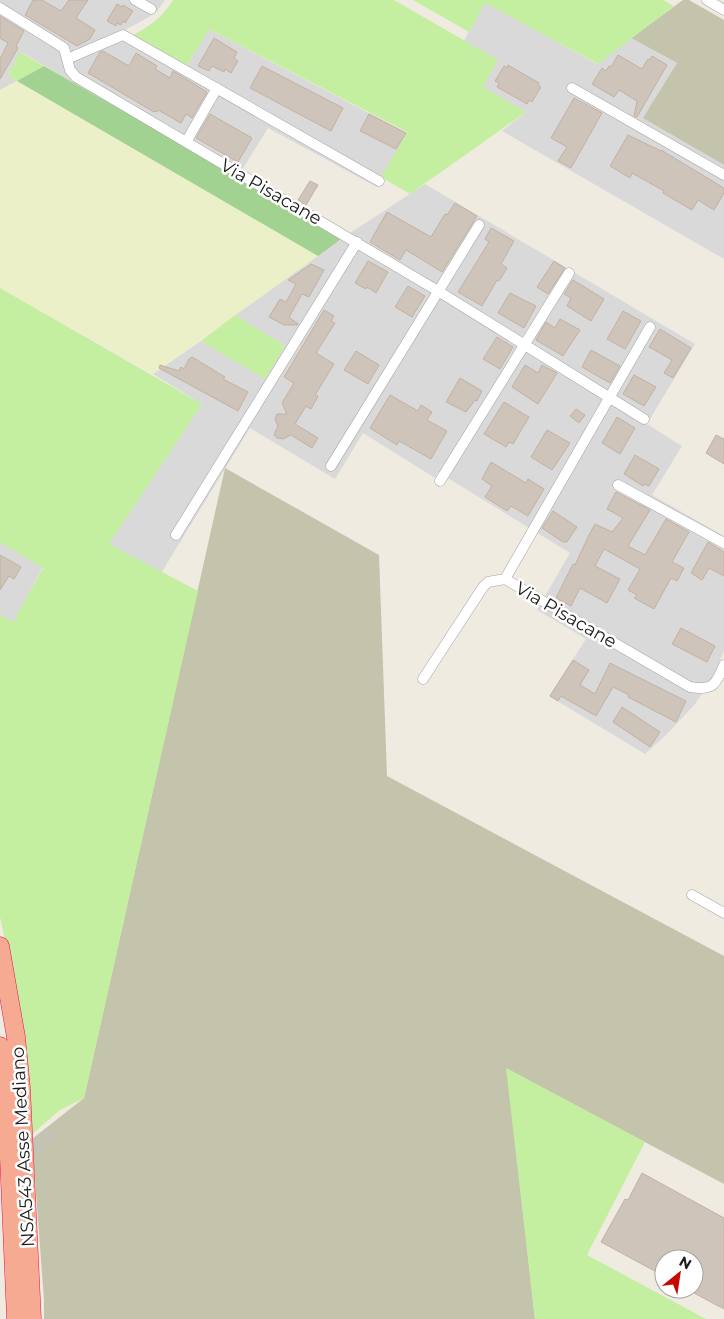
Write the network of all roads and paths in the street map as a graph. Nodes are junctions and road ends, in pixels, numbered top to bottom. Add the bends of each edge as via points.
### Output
1 (135, 0) edge
2 (707, 0) edge
3 (0, 8) edge
4 (151, 9) dead end
5 (724, 10) edge
6 (67, 59) junction
7 (217, 88) junction
8 (572, 88) dead end
9 (186, 142) junction
10 (724, 174) edge
11 (379, 181) dead end
12 (479, 224) dead end
13 (357, 242) junction
14 (569, 273) dead end
15 (438, 291) junction
16 (650, 327) dead end
17 (524, 344) junction
18 (610, 397) junction
19 (644, 419) dead end
20 (331, 466) dead end
21 (440, 482) dead end
22 (618, 484) dead end
23 (176, 535) dead end
24 (724, 543) edge
25 (505, 579) junction
26 (724, 665) edge
27 (423, 679) dead end
28 (692, 895) dead end
29 (724, 913) edge
30 (0, 946) edge
31 (0, 1046) edge
32 (13, 1224) junction
33 (0, 1262) edge
34 (16, 1319) edge
35 (32, 1319) edge

1 - 4 street
2 - 5 street
3 - 6 street, Via Pisacane via 64,48
6 - 7 street via 123,35
6 - 9 street, Via Pisacane via 76,77
7 - 9 street
7 - 11 street
8 - 10 street
9 - 13 street, Via Pisacane
12 - 15 street
13 - 15 street, Via Pisacane
13 - 23 street
14 - 17 street
15 - 17 street, Via Pisacane
15 - 20 street
16 - 18 street, Via Pisacane
17 - 18 street, Via Pisacane
17 - 21 street
18 - 19 street, Via Pisacane
18 - 25 street, Via Pisacane
22 - 24 street
25 - 26 street, Via Pisacane via 690,687 704,689 718,681
25 - 27 street via 488,582 483,587
28 - 29 street
30 - 35 highway, NSA543 Asse Mediano via 16,1036 21,1088
31 - 32 highway, NSA543 Asse Mediano via 6,1088
32 - 33 highway
32 - 34 highway, NSA543 Asse Mediano

